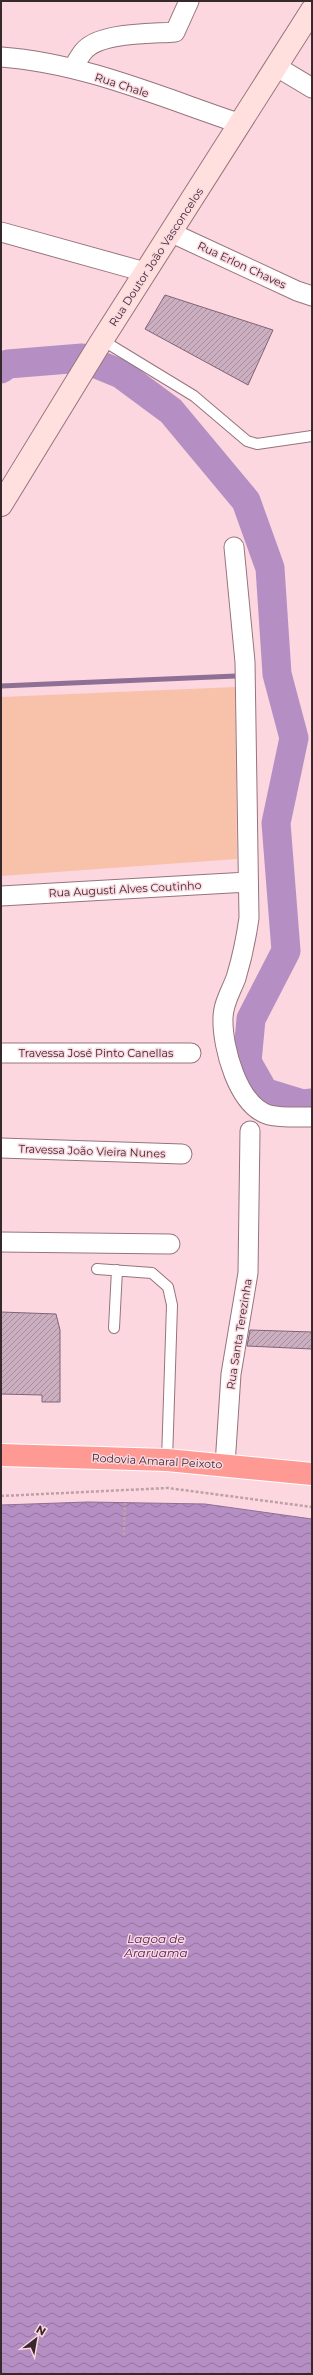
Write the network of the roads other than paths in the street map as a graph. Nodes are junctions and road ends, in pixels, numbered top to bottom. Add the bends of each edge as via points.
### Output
1 (189, 1) edge
2 (312, 10) edge
3 (1, 57) edge
4 (277, 67) junction
5 (73, 68) junction
6 (312, 88) edge
7 (241, 124) junction
8 (1, 232) edge
9 (172, 233) junction
10 (145, 272) junction
11 (312, 296) edge
12 (101, 343) junction
13 (312, 436) edge
14 (1, 505) edge
15 (234, 547) dead end
16 (248, 882) junction
17 (1, 896) edge
18 (1, 1053) edge
19 (191, 1053) dead end
20 (312, 1117) edge
21 (250, 1130) dead end
22 (1, 1148) edge
23 (182, 1154) dead end
24 (1, 1242) edge
25 (170, 1244) dead end
26 (97, 1268) dead end
27 (117, 1270) junction
28 (114, 1328) dead end
29 (1, 1455) edge
30 (167, 1460) junction
31 (225, 1465) junction
32 (312, 1474) edge

1 - 5 street via 175,32 97,41 83,51
2 - 4 street, Rua Doutor João Vasconcelos
3 - 5 street, Rua Chale via 35,60
4 - 6 street
4 - 7 street, Rua Doutor João Vasconcelos
5 - 7 street, Rua Chale
7 - 9 street, Rua Doutor João Vasconcelos
8 - 10 street
9 - 10 street, Rua Doutor João Vasconcelos
9 - 11 street, Rua Erlon Chaves
10 - 12 street, Rua Doutor João Vasconcelos
12 - 13 lane via 194,396 246,441 257,444
12 - 14 street, Rua Doutor João Vasconcelos
15 - 16 street via 245,662
16 - 17 street, Rua Augusti Alves Coutinho
16 - 20 street via 249,918 246,942 223,1018 234,1075 245,1096 256,1108 270,1115
18 - 19 street, Travessa José Pinto Canellas
21 - 31 street, Rua Santa Terezinha via 248,1273 231,1374
22 - 23 street, Travessa João Vieira Nunes
24 - 25 street
26 - 27 lane
27 - 28 lane
27 - 30 lane via 152,1273 168,1287 172,1305
29 - 30 highway, Rodovia Amaral Peixoto
30 - 31 highway, Rodovia Amaral Peixoto
31 - 32 highway, Rodovia Amaral Peixoto

